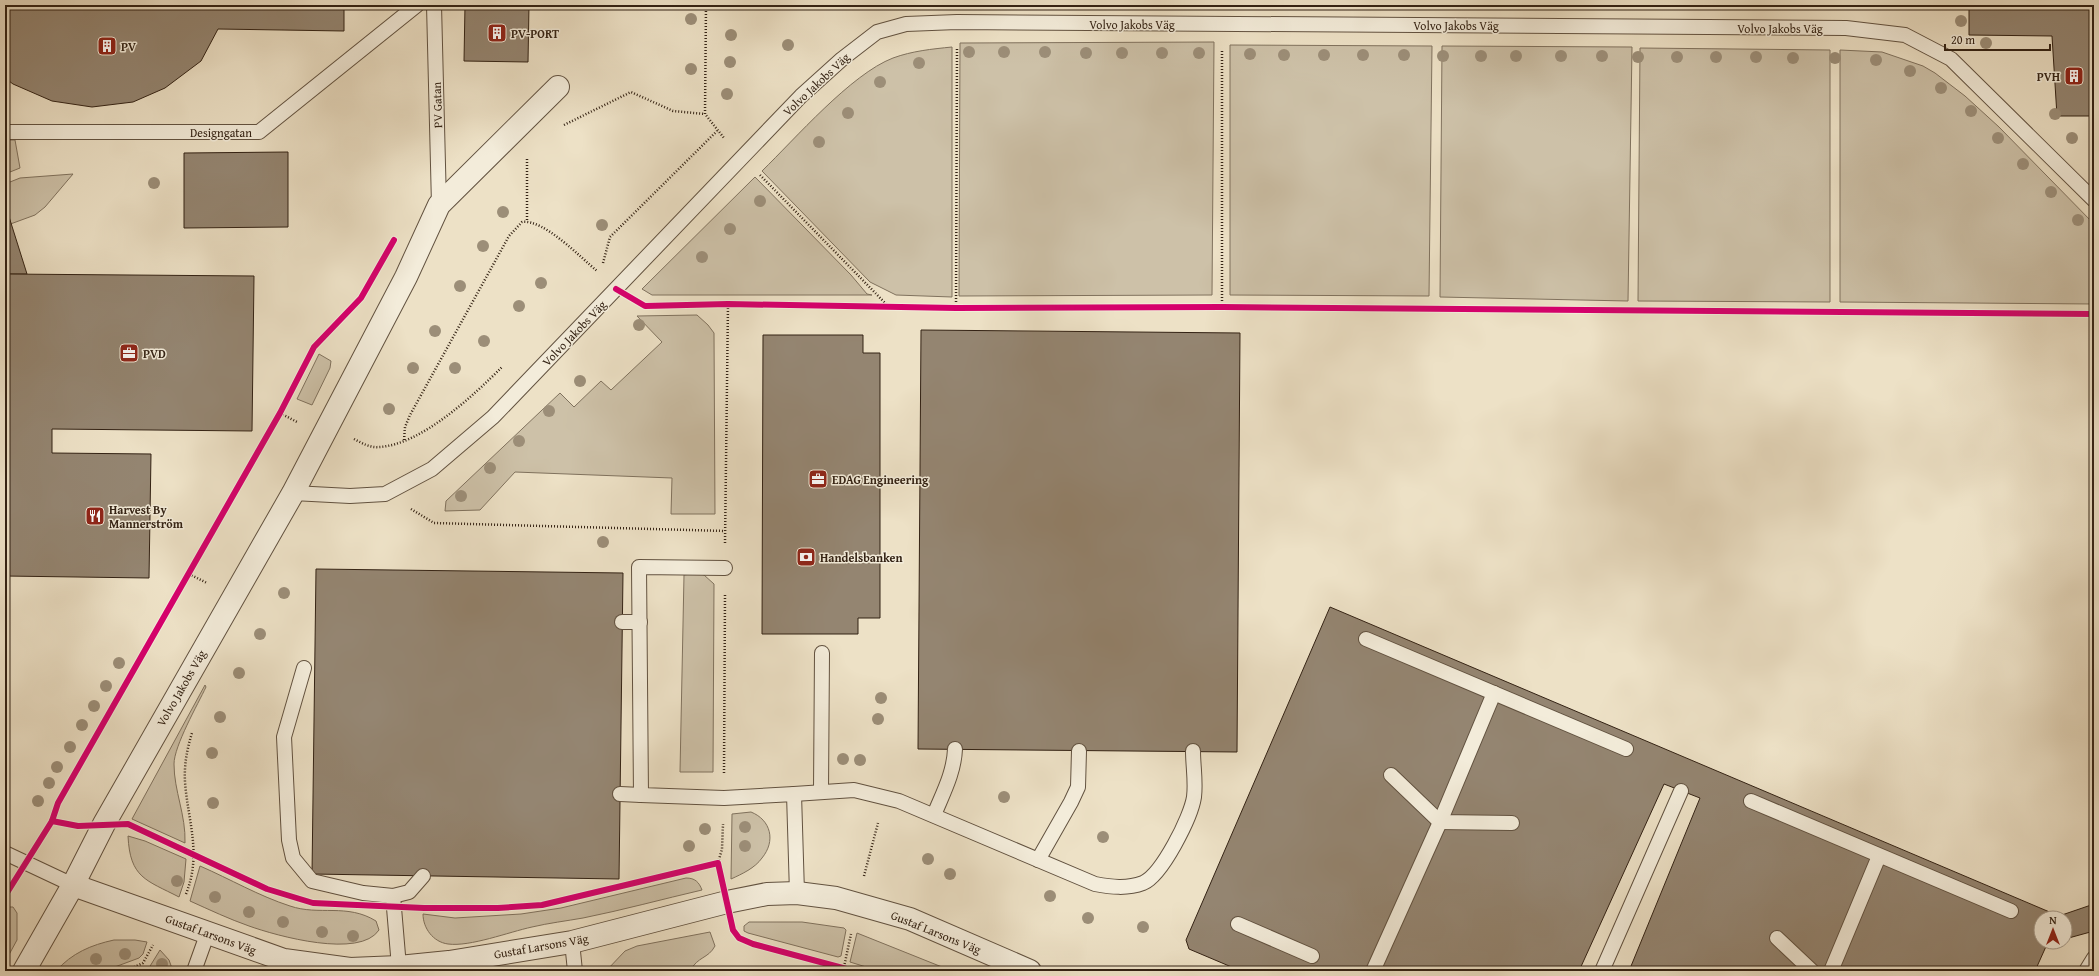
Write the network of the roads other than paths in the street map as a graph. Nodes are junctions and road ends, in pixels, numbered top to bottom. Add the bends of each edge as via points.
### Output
1 (417, 5) edge
2 (434, 5) edge
3 (558, 87) dead end
4 (5, 132) edge
5 (2094, 200) edge
6 (439, 205) junction
7 (293, 493) junction
8 (725, 568) road end
9 (622, 622) dead end
10 (640, 622) junction
11 (1366, 639) dead end
12 (822, 653) dead end
13 (304, 668) dead end
14 (1494, 693) junction
15 (955, 749) dead end
16 (1626, 749) dead end
17 (1079, 750) dead end
18 (1193, 751) dead end
19 (1392, 775) dead end
20 (821, 791) junction
21 (1681, 791) dead end
22 (620, 794) dead end
23 (794, 794) junction
24 (640, 795) junction
25 (1751, 801) dead end
26 (934, 815) junction
27 (1440, 822) junction
28 (1512, 823) dead end
29 (5, 853) edge
30 (1879, 856) junction
31 (1038, 860) junction
32 (423, 876) dead end
33 (73, 885) junction
34 (796, 893) junction
35 (393, 896) junction
36 (2011, 911) dead end
37 (1238, 924) dead end
38 (208, 932) junction
39 (1777, 938) dead end
40 (572, 942) junction
41 (1312, 956) dead end
42 (2094, 958) edge
43 (400, 967) junction
44 (24, 971) edge
45 (194, 971) edge
46 (575, 971) edge
47 (1030, 971) edge
48 (1373, 971) edge
49 (1602, 971) edge
50 (1812, 971) edge
51 (1831, 971) edge
52 (2086, 971) edge

1 - 4 lane, Designgatan via 258,132
2 - 6 lane, PV Gatan
3 - 6 street, Volvo Jakobs Väg
5 - 7 lane, Volvo Jakobs Väg via 1951,59 1905,35 1846,28 957,22 906,24 877,32 801,96 493,417 432,469 385,494 350,496
6 - 7 street, Volvo Jakobs Väg via 406,277
7 - 33 street, Volvo Jakobs Väg via 104,824
8 - 10 lane via 639,567
9 - 10 lane
10 - 24 lane
11 - 14 lane
12 - 20 lane
13 - 35 lane via 284,736 289,840 293,858 312,881
14 - 16 lane
14 - 27 lane
15 - 26 lane via 949,778
17 - 31 lane via 1078,787
18 - 31 lane via 1194,798 1182,830 1156,874 1144,883 1119,888 1095,884
19 - 27 lane
20 - 23 lane
20 - 26 lane via 854,790 899,801
21 - 49 lane
22 - 24 lane
23 - 24 lane via 724,798
23 - 34 lane
25 - 30 lane
26 - 31 lane
27 - 28 lane
27 - 48 lane
29 - 33 lane
30 - 36 lane
30 - 51 lane
32 - 35 lane via 409,892
33 - 38 street, Gustaf Larsons Väg
33 - 44 street
34 - 40 street, Gustaf Larsons Väg via 767,894 733,901
34 - 47 street, Gustaf Larsons Väg via 836,898 910,919
35 - 43 lane
37 - 41 lane
38 - 43 street, Gustaf Larsons Väg via 284,960 350,968
38 - 45 lane
39 - 50 lane
40 - 43 street, Gustaf Larsons Väg via 449,962
40 - 46 lane
42 - 52 lane

